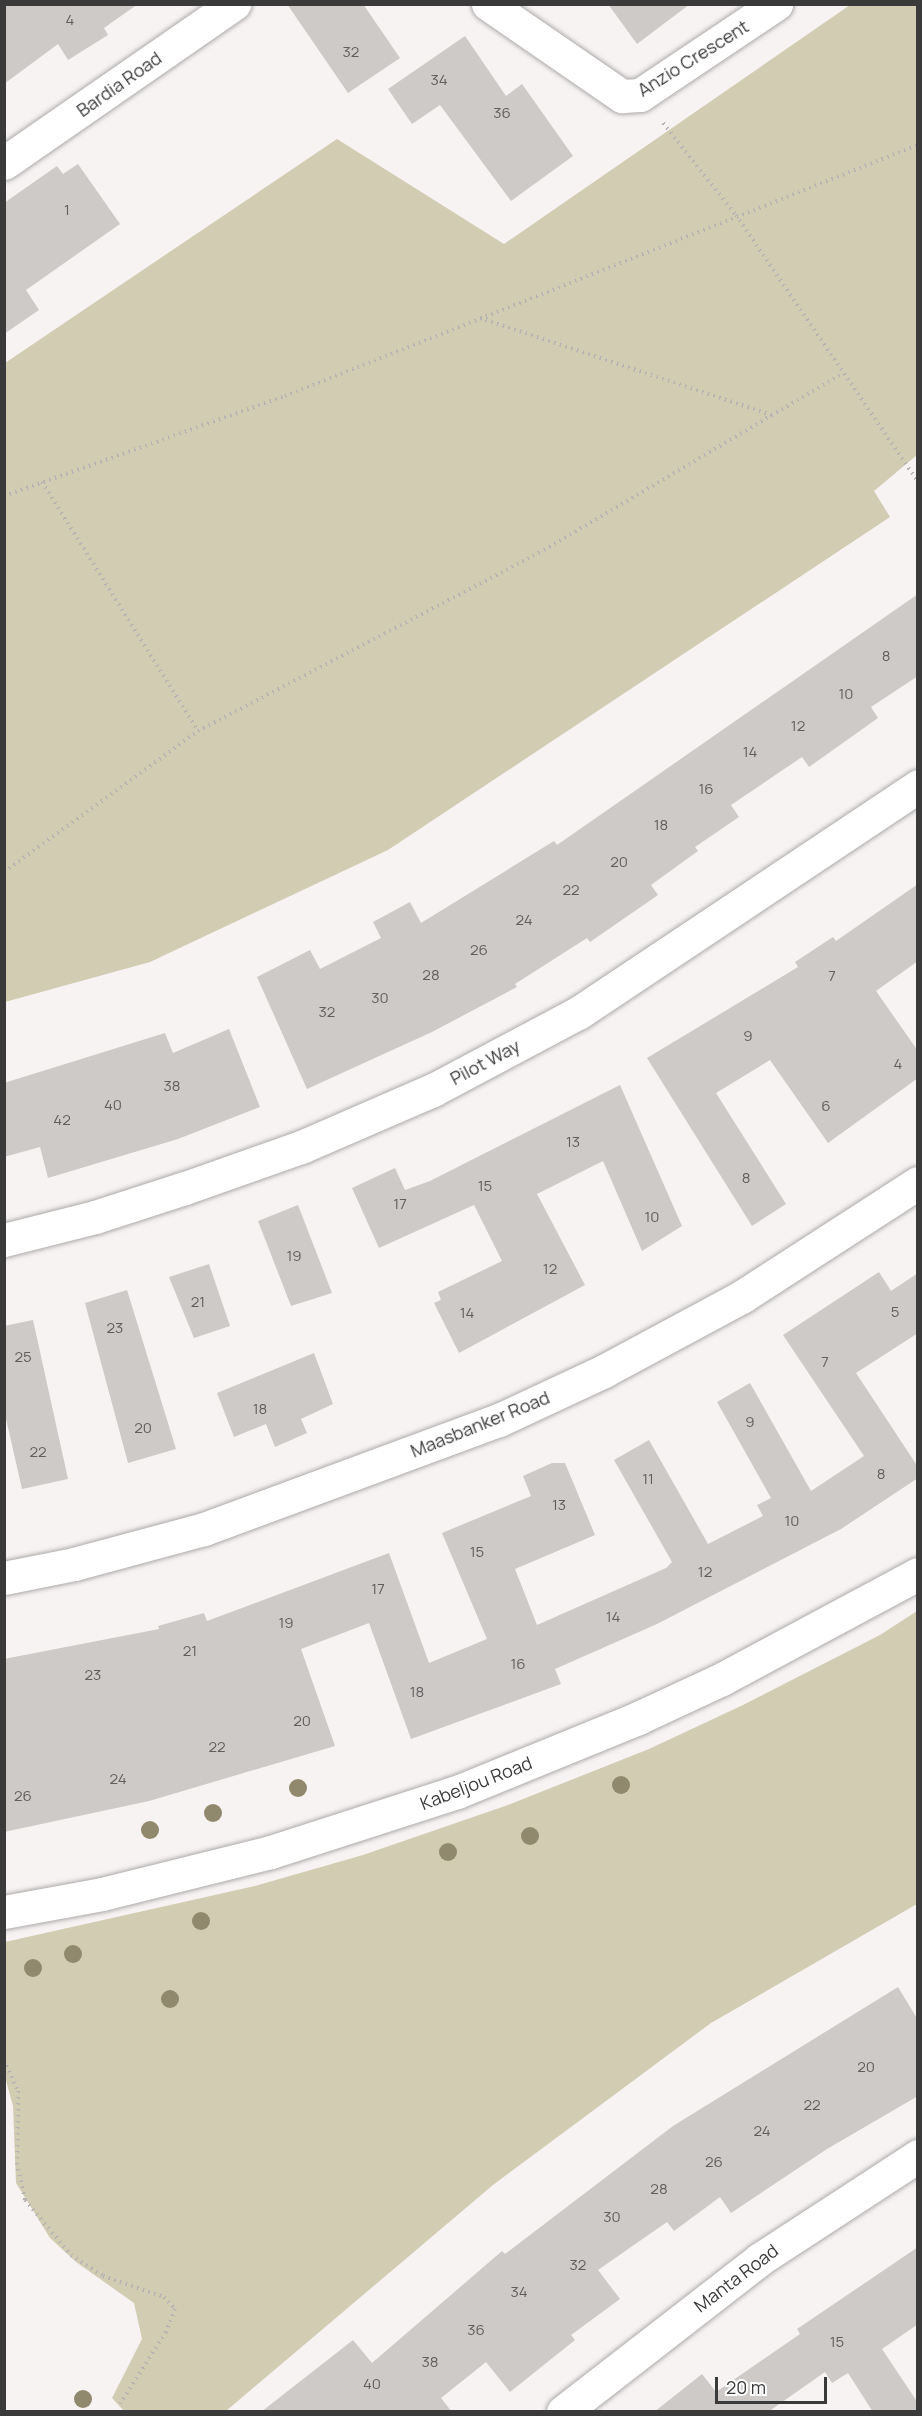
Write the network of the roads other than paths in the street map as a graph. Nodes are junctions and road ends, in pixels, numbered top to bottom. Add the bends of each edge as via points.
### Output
1 (234, 4) edge
2 (488, 4) edge
3 (776, 4) edge
4 (4, 163) edge
5 (918, 786) edge
6 (918, 1183) edge
7 (4, 1240) edge
8 (918, 1574) edge
9 (4, 1578) edge
10 (4, 1912) edge
11 (918, 2156) edge
12 (563, 2412) edge

1 - 4 street, Bardia Road
2 - 3 street, Anzio Crescent via 622,96 640,95
5 - 7 street, Pilot Way via 587,1007 432,1090 301,1147 185,1188 95,1217
6 - 9 street, Maasbanker Road via 743,1296 604,1371 499,1420 204,1529 74,1564
8 - 10 street, Kabeljou Road via 722,1679 457,1792 271,1852 102,1894
11 - 12 street, Manta Road via 760,2259

